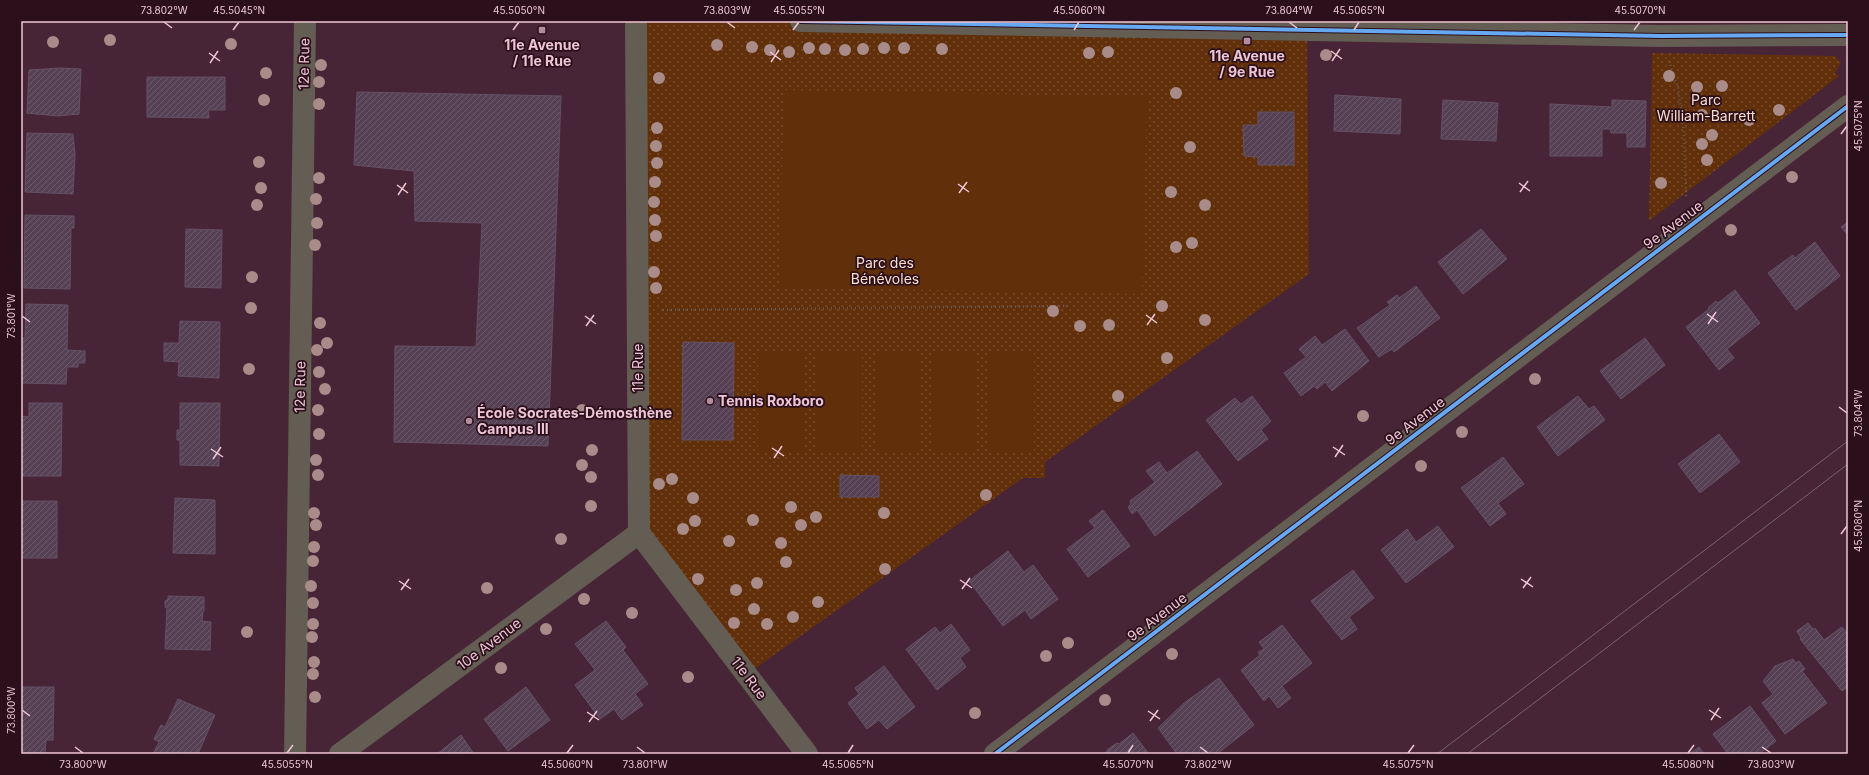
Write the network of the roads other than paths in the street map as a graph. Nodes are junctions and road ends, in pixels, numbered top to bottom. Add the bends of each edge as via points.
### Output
1 (305, 21) edge
2 (636, 21) edge
3 (801, 21) edge
4 (1307, 25) edge
5 (1848, 35) edge
6 (1848, 106) edge
7 (638, 533) junction
8 (294, 754) edge
9 (340, 754) edge
10 (807, 754) edge
11 (995, 754) edge

1 - 8 street, 12e Rue
2 - 7 street, 11e Rue
3 - 4 street
4 - 5 street via 1661,36
6 - 11 street, 9e Avenue
7 - 9 street, 10e Avenue
7 - 10 street, 11e Rue

